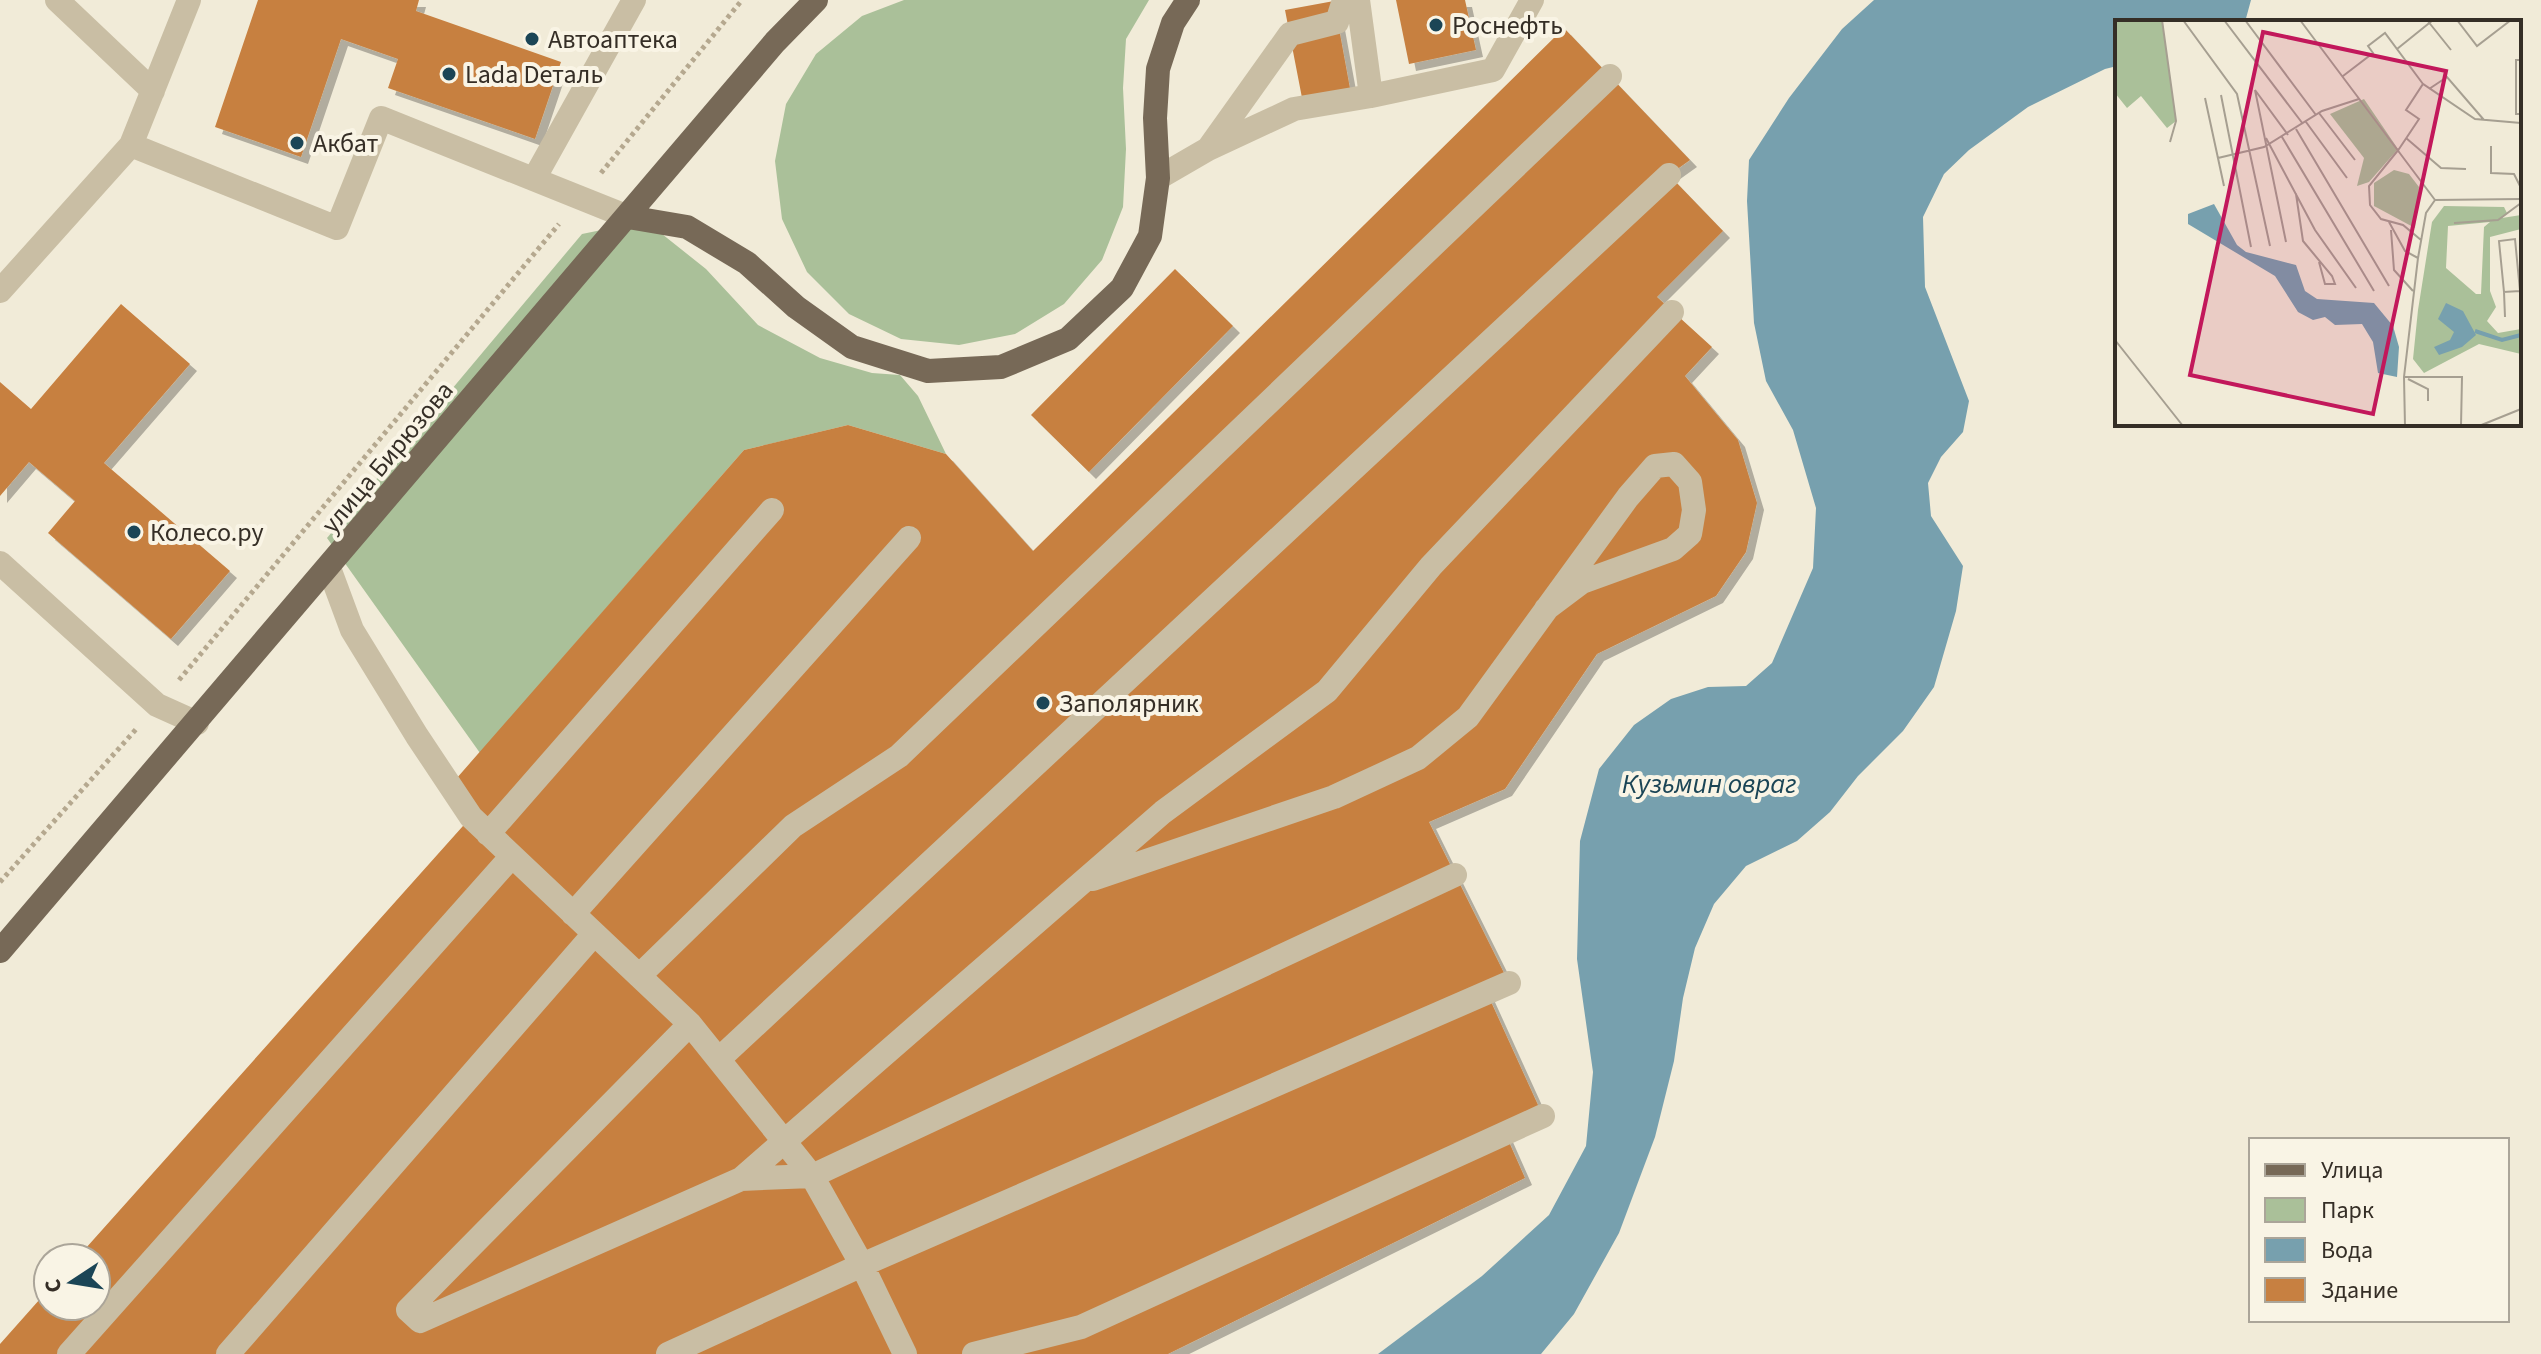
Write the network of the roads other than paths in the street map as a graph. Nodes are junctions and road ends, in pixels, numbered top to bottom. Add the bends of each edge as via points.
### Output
1 (57, 0) edge
2 (189, 0) edge
3 (634, 0) edge
4 (816, 0) edge
5 (1188, 0) edge
6 (1344, 0) edge
7 (1358, 0) edge
8 (1532, 0) edge
9 (1610, 76) dead end
10 (153, 91) junction
11 (1371, 96) junction
12 (131, 145) junction
13 (1208, 149) junction
14 (1669, 175) dead end
15 (1158, 178) junction
16 (534, 179) junction
17 (628, 217) junction
18 (0, 291) edge
19 (1672, 312) dead end
20 (772, 510) dead end
21 (909, 538) dead end
22 (0, 563) edge
23 (329, 568) junction
24 (1546, 609) junction
25 (197, 723) junction
26 (488, 834) junction
27 (512, 856) junction
28 (1455, 875) dead end
29 (1081, 883) junction
30 (573, 914) junction
31 (594, 934) junction
32 (0, 951) edge
33 (639, 976) junction
34 (1509, 983) dead end
35 (690, 1024) junction
36 (719, 1059) junction
37 (1543, 1116) dead end
38 (784, 1141) junction
39 (812, 1176) junction
40 (741, 1179) junction
41 (862, 1265) junction
42 (69, 1354) edge
43 (228, 1354) edge
44 (668, 1354) edge
45 (905, 1354) edge
46 (974, 1354) edge

1 - 10 lane
2 - 10 lane
3 - 16 lane
4 - 17 main road, улица Бирюзова
5 - 15 main road via 1173,23 1158,69
6 - 13 lane via 1337,22 1290,34
7 - 11 lane
8 - 11 lane via 1493,70
9 - 33 lane via 899,756 793,826
10 - 12 lane
11 - 13 lane via 1294,109
12 - 16 lane via 337,228 381,118
12 - 18 lane
13 - 15 lane
14 - 36 lane
15 - 17 main road via 1150,236 1122,288 1068,339 1001,367 928,371 852,347 747,263 687,227
16 - 17 lane
17 - 23 main road, улица Бирюзова
19 - 29 lane via 1431,566 1327,691 1163,812
20 - 26 lane
21 - 30 lane
22 - 25 lane via 157,705
23 - 25 main road, улица Бирюзова
23 - 26 lane via 352,630 449,787
24 - 24 lane via 1582,582 1673,549 1690,534 1690,482 1674,464 1655,466
24 - 29 lane via 1468,717 1418,758 1334,797
25 - 32 main road, улица Бирюзова
26 - 27 lane
27 - 30 lane
27 - 42 lane
28 - 39 lane
29 - 38 lane
30 - 31 lane
31 - 33 lane
31 - 43 lane
33 - 35 lane
34 - 41 lane
35 - 36 lane
35 - 40 lane via 408,1310 420,1321
36 - 38 lane
37 - 46 lane via 1081,1327
38 - 39 lane
38 - 40 lane
39 - 40 lane
39 - 41 lane
41 - 44 lane
41 - 45 lane

